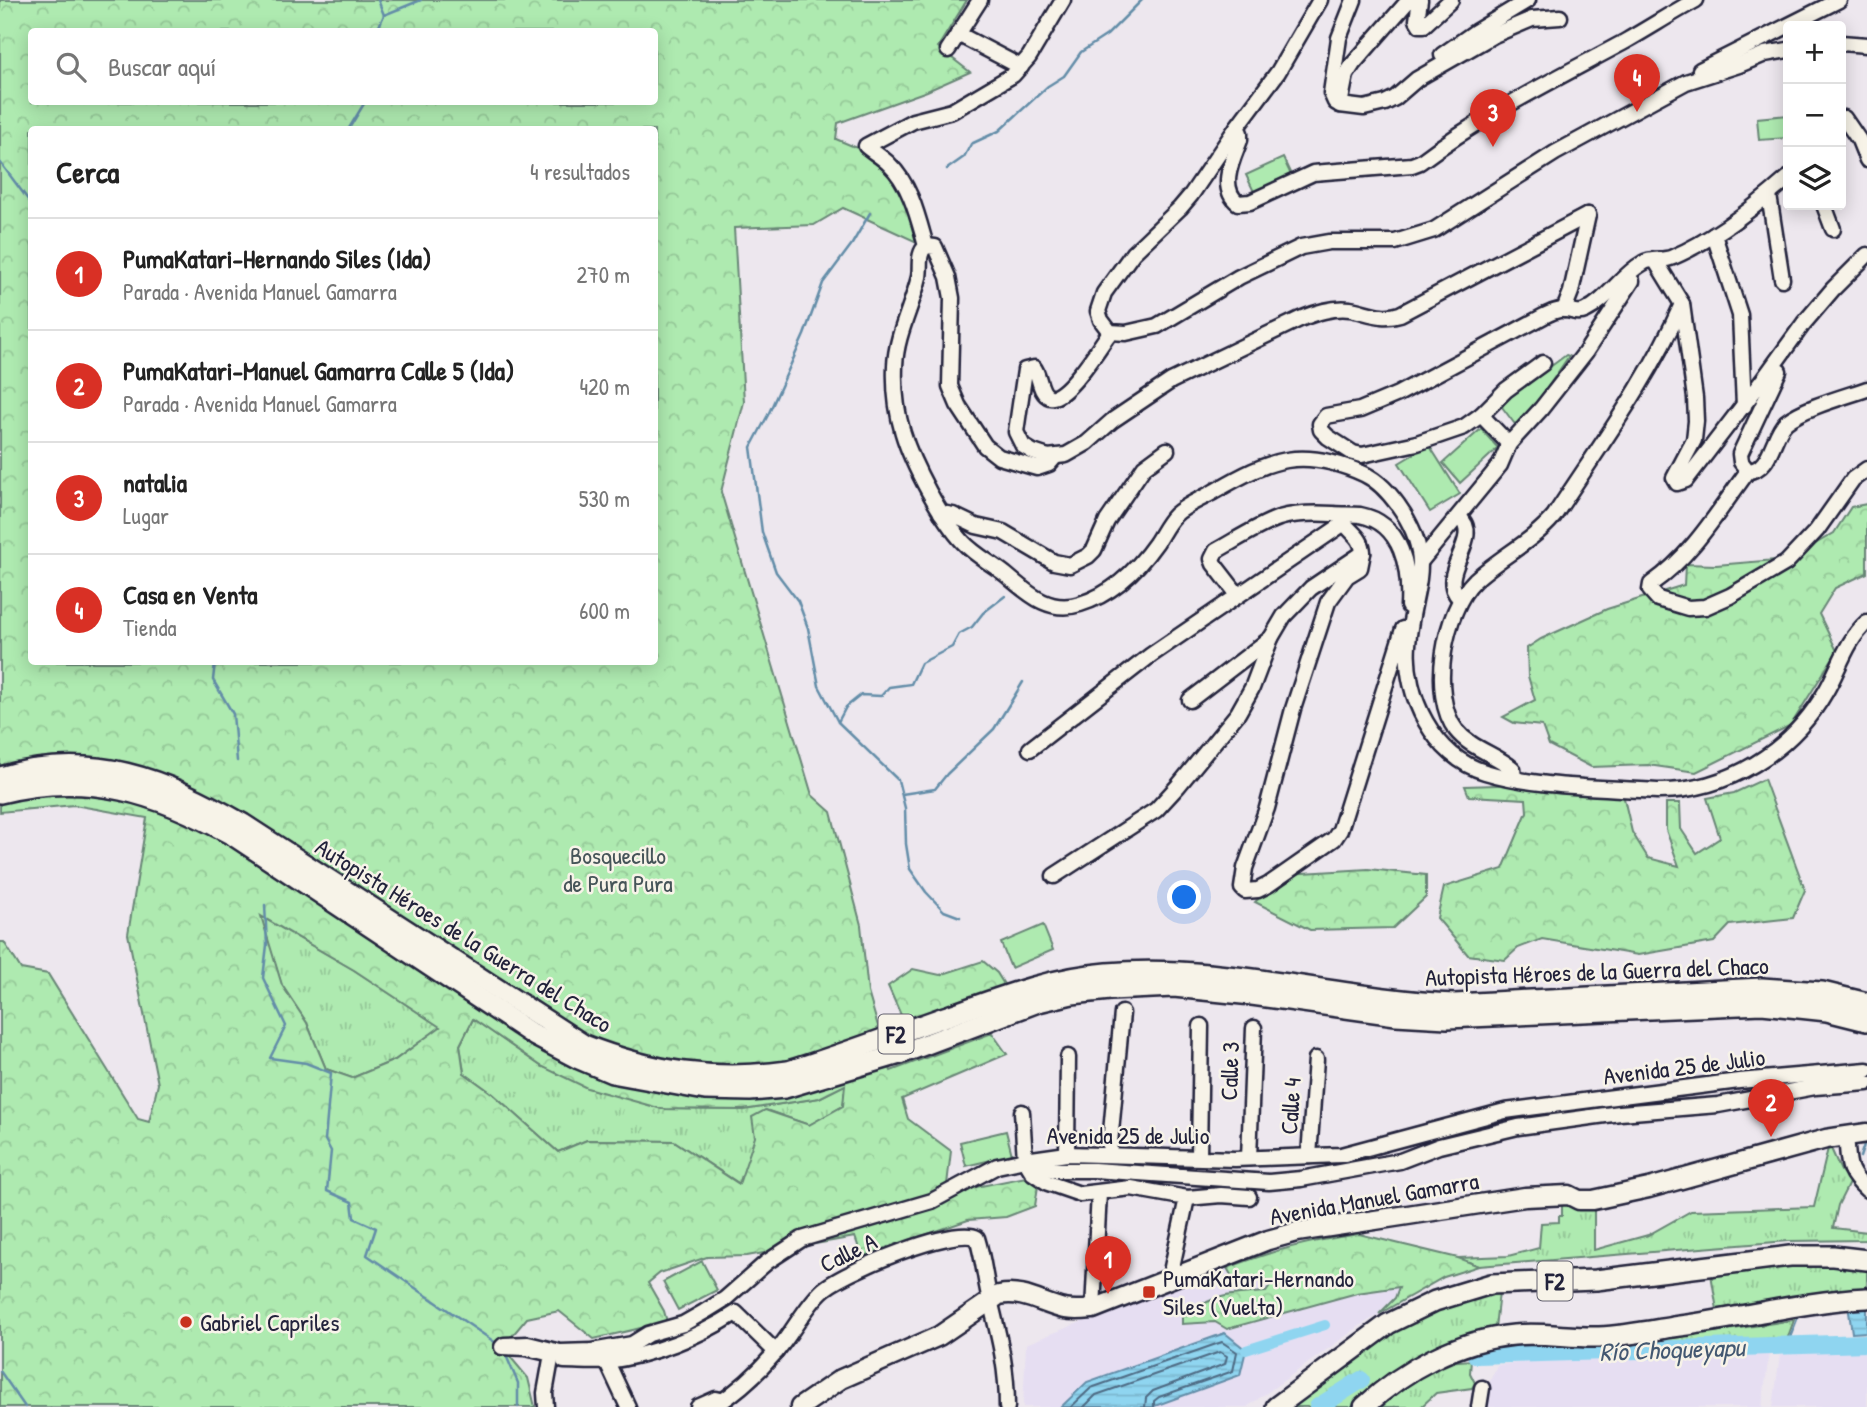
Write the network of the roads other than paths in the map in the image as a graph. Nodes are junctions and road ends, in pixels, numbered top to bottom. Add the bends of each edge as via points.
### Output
1 (980, 0) edge
2 (1063, 0) edge
3 (1320, 0) edge
4 (1354, 0) edge
5 (1409, 0) edge
6 (1420, 0) edge
7 (1451, 0) edge
8 (1528, 0) edge
9 (1696, 0) edge
10 (1839, 0) edge
11 (1560, 17) dead end
12 (958, 34) junction
13 (1846, 43) edge
14 (1867, 45) edge
15 (948, 50) dead end
16 (1783, 51) edge
17 (1021, 67) junction
18 (1686, 82) junction
19 (1395, 98) junction
20 (1340, 105) junction
21 (1846, 121) edge
22 (1237, 127) junction
23 (1867, 160) edge
24 (1783, 182) edge
25 (1769, 195) junction
26 (1826, 210) edge
27 (1833, 229) dead end
28 (1714, 235) junction
29 (926, 246) junction
30 (1867, 255) edge
31 (1653, 260) junction
32 (1782, 279) dead end
33 (1682, 304) junction
34 (1564, 310) junction
35 (1110, 332) junction
36 (1779, 358) junction
37 (1543, 363) dead end
38 (1867, 389) edge
39 (1744, 406) junction
40 (1481, 415) junction
41 (1509, 444) junction
42 (1167, 450) dead end
43 (1362, 455) junction
44 (1055, 457) junction
45 (1867, 469) edge
46 (1748, 471) junction
47 (1363, 474) junction
48 (941, 513) junction
49 (1459, 517) junction
50 (1341, 519) junction
51 (1363, 554) junction
52 (1421, 561) junction
53 (1238, 595) junction
54 (1460, 599) junction
55 (1867, 622) edge
56 (1271, 638) junction
57 (1190, 700) dead end
58 (1030, 750) dead end
59 (0, 778) edge
60 (1514, 778) junction
61 (0, 793) edge
62 (1054, 876) dead end
63 (1867, 1003) edge
64 (1122, 1013) dead end
65 (1867, 1021) edge
66 (1201, 1026) dead end
67 (1254, 1028) dead end
68 (1068, 1057) dead end
69 (1316, 1059) dead end
70 (1867, 1070) edge
71 (1867, 1083) edge
72 (1022, 1112) dead end
73 (1867, 1132) edge
74 (1846, 1135) junction
75 (1067, 1154) junction
76 (1109, 1154) junction
77 (1309, 1156) junction
78 (1199, 1157) junction
79 (1249, 1158) junction
80 (1025, 1160) junction
81 (1867, 1190) edge
82 (1099, 1193) junction
83 (1249, 1196) dead end
84 (1187, 1198) junction
85 (1867, 1260) edge
86 (1176, 1276) junction
87 (1867, 1298) edge
88 (990, 1301) junction
89 (1093, 1309) junction
90 (776, 1352) junction
91 (551, 1358) junction
92 (607, 1362) junction
93 (1482, 1388) dead end
94 (718, 1404) edge
95 (546, 1407) edge
96 (628, 1407) edge
97 (698, 1407) edge
98 (800, 1407) edge
99 (1007, 1407) edge
100 (1276, 1407) edge
101 (1364, 1407) edge
102 (1479, 1407) edge

1 - 12 street
2 - 17 street
3 - 22 street via 1278,72
4 - 20 street via 1333,65 1331,97
5 - 20 street via 1353,64
6 - 7 street via 1417,20 1424,25
8 - 19 street via 1400,83
9 - 22 street via 1530,92 1412,165 1313,173 1250,202 1238,203 1227,183 1240,139
10 - 18 street via 1722,58
11 - 19 street via 1532,19 1494,35 1417,79
12 - 15 street
12 - 17 street
13 - 14 street
16 - 18 street
17 - 29 street via 952,111 912,121 866,146 890,164 902,183 914,203
18 - 35 street via 1555,153 1434,230 1395,242 1329,242 1301,247 1239,277 1157,326
19 - 20 street via 1364,108
21 - 23 street
22 - 35 street via 1191,195 1133,253 1104,293 1098,311
24 - 25 street
25 - 28 street
25 - 32 street
26 - 27 street
28 - 31 street via 1671,259
28 - 39 street via 1740,315
29 - 44 street via 936,247 948,277 953,308 950,386 971,427 999,457 1037,468
29 - 48 street via 900,334 894,382 900,431
30 - 36 street via 1833,289
31 - 33 street
31 - 34 street via 1636,267 1587,311
31 - 41 street via 1631,281 1585,353
33 - 39 street via 1696,421 1693,440 1674,478 1677,483 1686,480
33 - 54 street via 1632,398 1554,516 1474,581
34 - 43 street via 1531,322 1398,394 1321,419 1321,430 1328,437
34 - 44 street via 1588,215 1399,314 1385,318 1339,309 1300,319 1171,381 1087,443
35 - 44 street via 1063,394 1050,397 1034,368 1023,373 1016,426 1019,440 1033,452
36 - 39 street
36 - 46 street via 1782,365 1740,454
37 - 40 street
38 - 46 street via 1787,422 1763,464
40 - 41 street
40 - 43 street via 1464,427 1417,443
41 - 49 street via 1500,465
42 - 48 street via 1144,467 1107,521 1094,550 1070,565 1054,562 1003,532
43 - 47 street
45 - 46 street via 1853,479 1817,530 1786,563 1705,607 1688,608 1658,599 1651,584 1686,553
47 - 48 street via 1301,458 1257,467 1182,509 1133,572 1116,587 1072,607 1048,606 1031,597 965,544
47 - 52 street via 1383,487 1403,513 1419,545
49 - 52 street
49 - 54 street via 1467,532 1453,576 1454,593
50 - 51 street via 1361,542
50 - 51 street via 1368,518 1395,538 1406,562 1405,622 1340,830 1334,839 1268,885 1245,891 1245,868 1328,602 1347,576 1360,568
50 - 53 street
50 - 53 street via 1298,514 1276,519 1216,551 1214,564
51 - 56 street via 1303,596
52 - 60 street via 1408,645 1408,665 1420,709 1439,742 1460,760 1484,772
53 - 58 street
54 - 60 street via 1444,650 1444,708 1457,732 1507,764
55 - 60 street via 1845,649 1824,695 1789,738 1725,780 1676,791
56 - 57 street
56 - 62 street via 1238,713 1178,786 1156,810
59 - 63 highway, Autopista Héroes de la Guerra del Chaco / F2 via 80,765 155,781 204,801 584,1045 664,1070 707,1076 788,1071 1040,985 1129,971 1203,973 1410,1002 1455,1004 1762,988 1822,992
61 - 65 highway, Autopista Héroes de la Guerra del Chaco / F2 via 57,783 99,786 145,795 194,814 535,1036 612,1073 705,1090 785,1088 900,1055 1038,1002 1139,987 1447,1018 1762,1004
64 - 76 street
66 - 78 street
67 - 79 street, Calle 3
68 - 75 street
69 - 77 street, Calle 4
70 - 77 street, Avenida 25 de Julio via 1504,1111 1341,1154
71 - 80 street, Avenida 25 de Julio via 1815,1087 1718,1105 1518,1126 1400,1161 1269,1182 1054,1170
72 - 80 street
73 - 74 main road, Avenida Manuel Gamarra
74 - 81 street via 1853,1177
74 - 86 main road, Avenida Manuel Gamarra via 1593,1200 1569,1195 1525,1197 1297,1232
75 - 76 street, Avenida 25 de Julio
75 - 80 street, Avenida 25 de Julio
76 - 78 street, Avenida 25 de Julio
77 - 79 street, Avenida 25 de Julio
78 - 79 street, Avenida 25 de Julio
80 - 82 street via 1043,1181 1080,1194
80 - 91 street via 997,1166 932,1201 802,1239 704,1312 632,1344 560,1352 528,1344 502,1347 526,1348
82 - 84 street via 1131,1188
82 - 89 street
83 - 84 street
84 - 86 street via 1172,1267
85 - 100 highway, F2 via 1790,1256 1596,1280 1491,1284 1435,1301 1388,1324
86 - 89 main road, Avenida Manuel Gamarra
87 - 101 highway, F2 via 1600,1337 1515,1335 1482,1341 1420,1364
88 - 89 main road, Avenida Manuel Gamarra via 1010,1293 1066,1310
88 - 90 street, Calle A via 977,1238 942,1239 879,1260 822,1290
88 - 98 main road, Avenida Manuel Gamarra via 939,1336 841,1379
88 - 99 street via 1003,1351
90 - 92 street via 736,1313 681,1341
90 - 94 street, Calle A
91 - 92 street
91 - 95 street
92 - 96 street
93 - 102 street
94 - 97 street, Calle A via 716,1399

